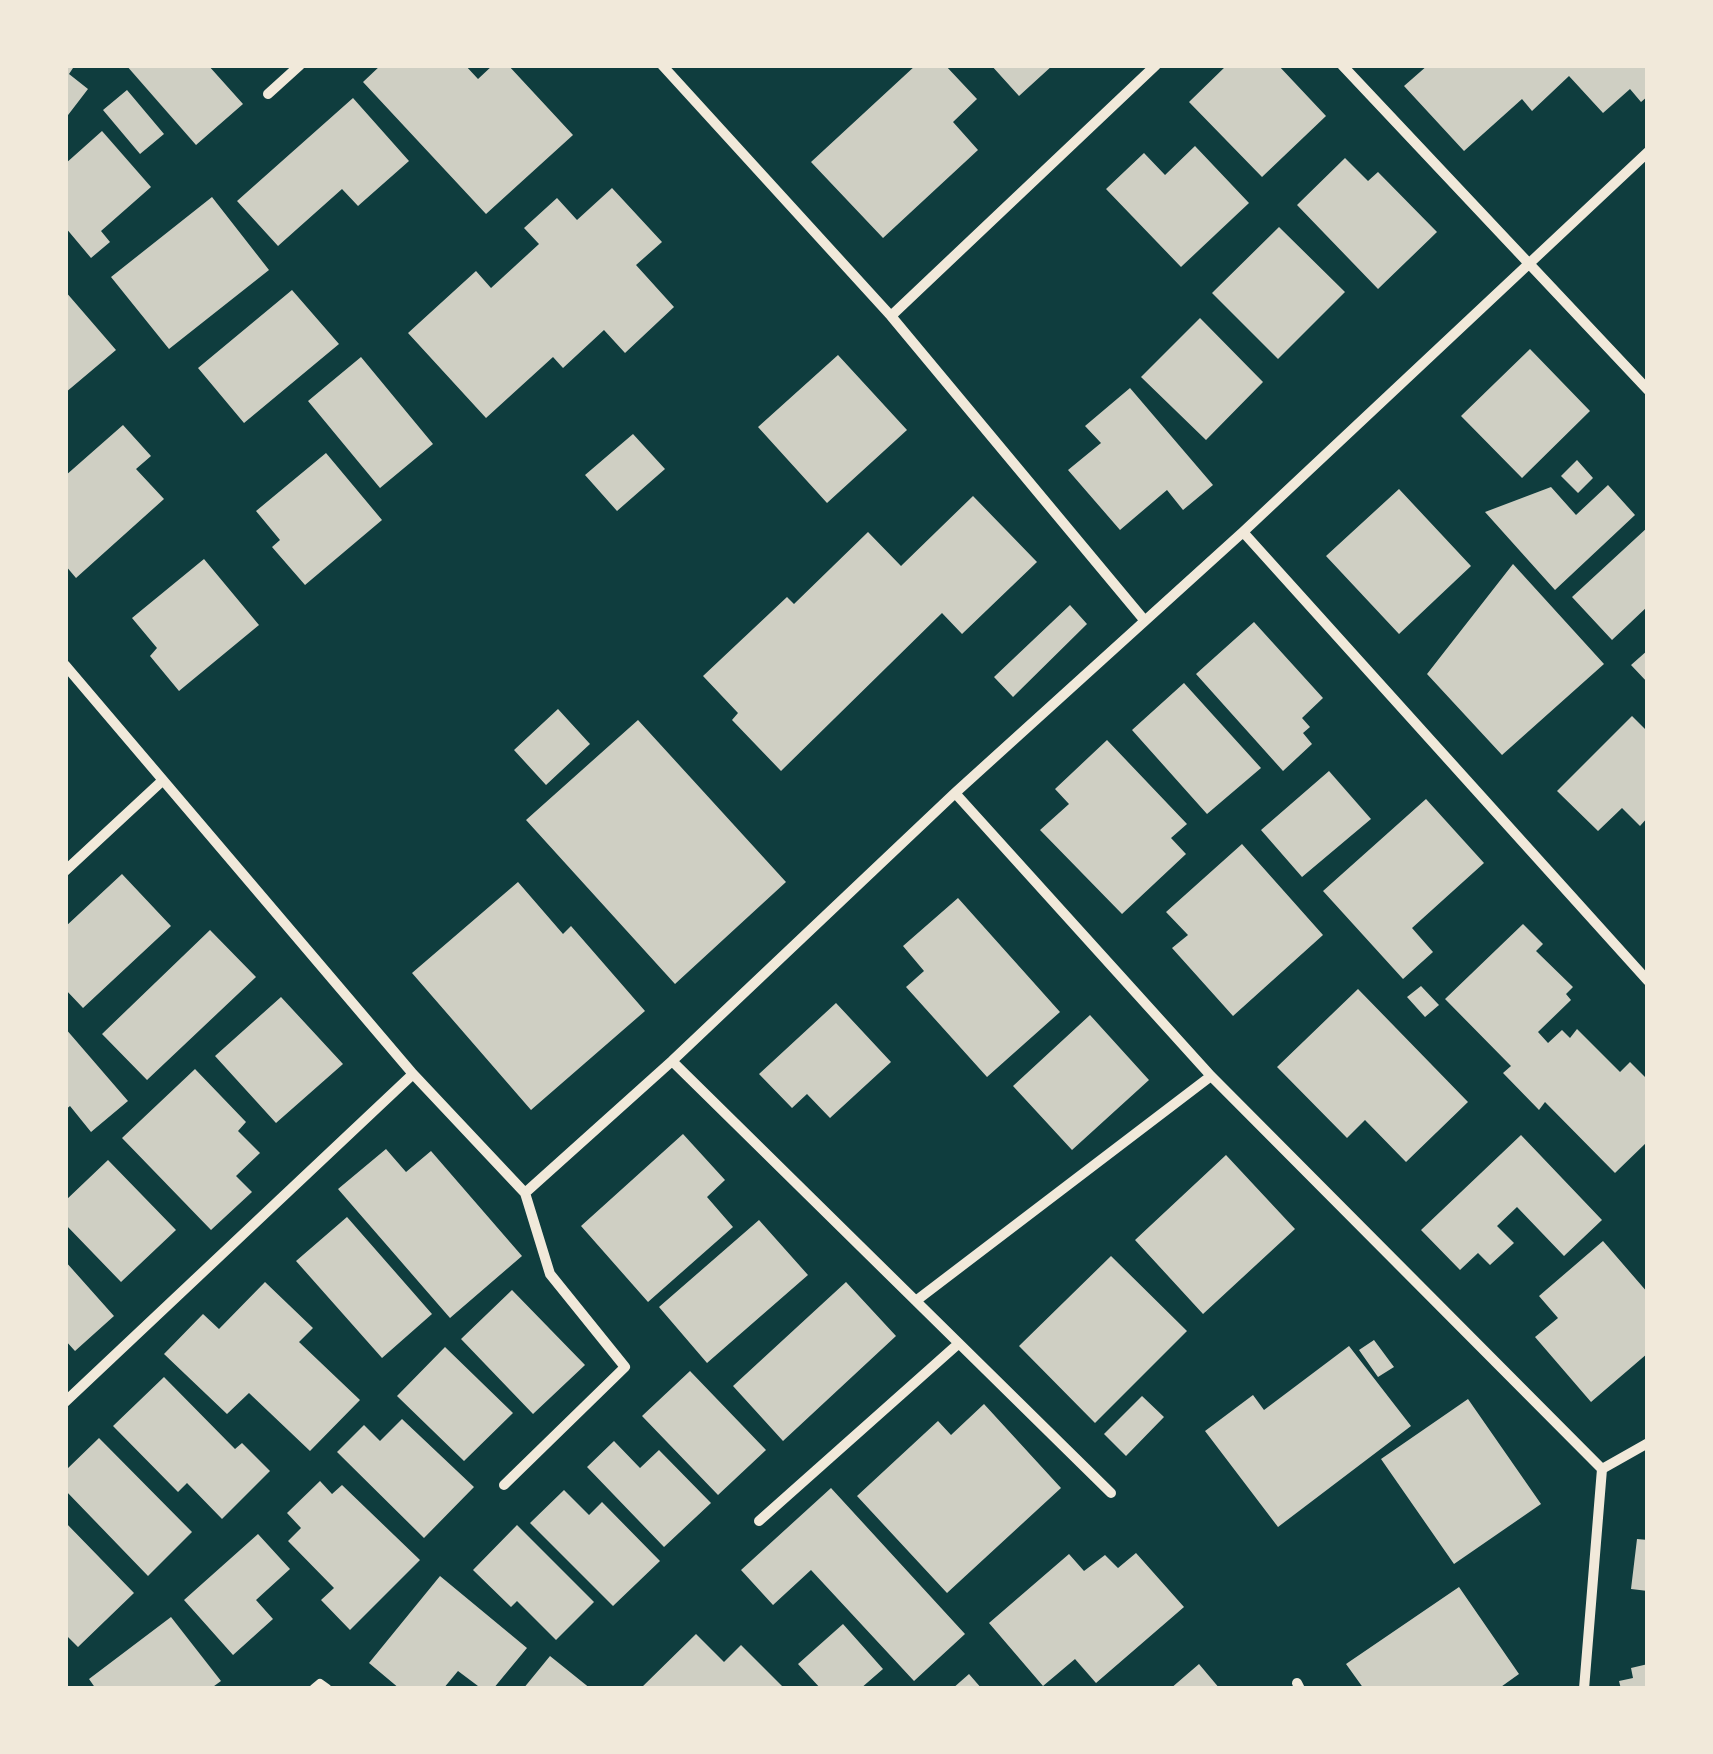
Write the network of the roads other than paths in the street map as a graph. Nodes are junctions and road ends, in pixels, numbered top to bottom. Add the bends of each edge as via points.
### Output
1 (300, 65) edge
2 (662, 65) edge
3 (1156, 65) edge
4 (1342, 65) edge
5 (268, 94) dead end
6 (1648, 152) edge
7 (1530, 264) junction
8 (891, 316) junction
9 (1648, 390) edge
10 (1243, 532) junction
11 (1145, 621) junction
12 (65, 664) edge
13 (162, 781) junction
14 (955, 792) junction
15 (65, 871) edge
16 (1648, 982) edge
17 (672, 1061) junction
18 (413, 1074) junction
19 (1211, 1076) junction
20 (525, 1194) junction
21 (916, 1300) junction
22 (958, 1344) junction
23 (65, 1402) edge
24 (1648, 1443) edge
25 (1602, 1469) junction
26 (504, 1484) dead end
27 (1111, 1492) dead end
28 (758, 1521) dead end
29 (314, 1689) edge
30 (326, 1689) edge
31 (1584, 1689) edge

1 - 5 street
2 - 8 street
3 - 8 street
4 - 7 street
6 - 7 street
7 - 9 street
7 - 10 street
8 - 11 street
10 - 11 street
10 - 16 street
11 - 14 street
12 - 13 street
13 - 15 street
13 - 18 street
14 - 17 street
14 - 19 street
17 - 20 street
17 - 21 street
18 - 20 street
18 - 23 street
19 - 21 street
19 - 25 street
20 - 26 street via 550,1274 625,1367
21 - 22 street
22 - 27 street
22 - 28 street
24 - 25 street
25 - 31 street
29 - 30 street

